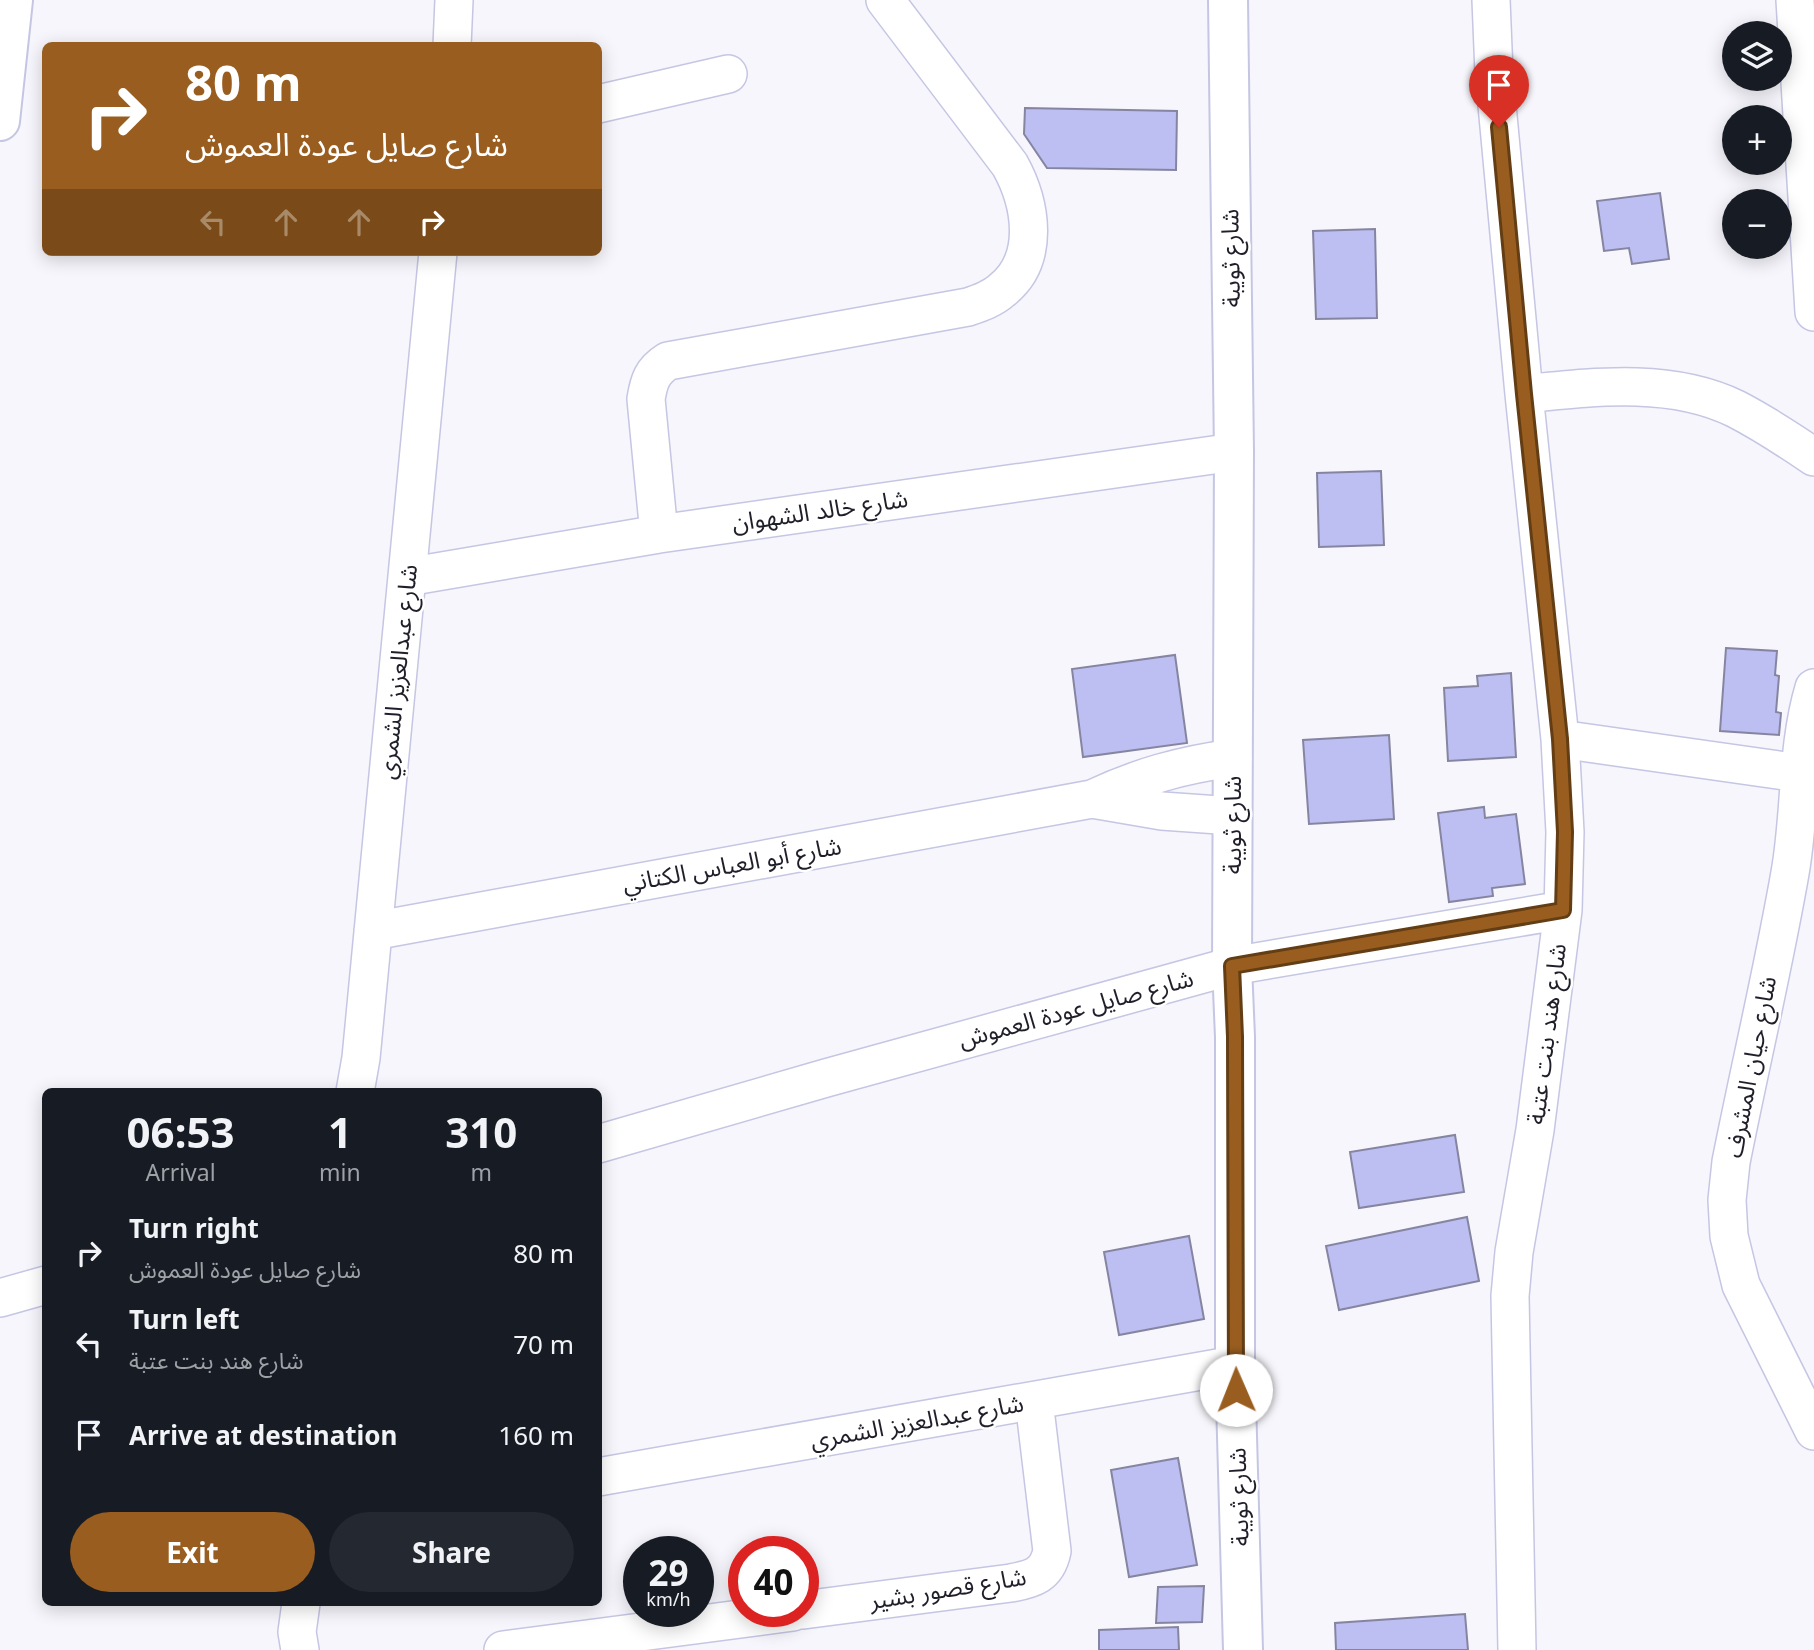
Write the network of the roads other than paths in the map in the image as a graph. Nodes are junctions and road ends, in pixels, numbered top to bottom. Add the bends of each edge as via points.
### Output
1 (13, 0) edge
2 (454, 0) edge
3 (885, 0) edge
4 (1228, 0) edge
5 (1491, 0) edge
6 (1795, 0) edge
7 (452, 42) edge
8 (728, 74) dead end
9 (602, 103) edge
10 (0, 121) edge
11 (438, 256) edge
12 (1814, 312) edge
13 (1524, 394) junction
14 (1234, 452) junction
15 (1814, 457) edge
16 (659, 534) junction
17 (407, 577) junction
18 (1814, 688) edge
19 (1560, 739) junction
20 (1233, 758) junction
21 (1799, 773) junction
22 (1092, 799) junction
23 (1233, 816) junction
24 (1802, 880) edge
25 (1563, 910) junction
26 (373, 931) junction
27 (1232, 966) junction
28 (356, 1088) edge
29 (602, 1143) edge
30 (42, 1286) edge
31 (0, 1298) edge
32 (1235, 1365) junction
33 (1034, 1401) junction
34 (1814, 1431) edge
35 (602, 1476) edge
36 (301, 1606) edge
37 (819, 1608) edge
38 (728, 1621) edge
39 (300, 1650) edge
40 (503, 1650) edge
41 (1243, 1650) edge
42 (1517, 1650) edge

1 - 10 main road
2 - 7 street
3 - 16 street via 1010,165 1022,188 1028,227 1024,260 1003,290 968,307 668,361 657,368 646,399
4 - 14 main road, شارع ثويبة
5 - 13 street, شارع هند بنت عتبة
6 - 12 street
8 - 9 street
11 - 17 street, شارع عبدالعزيز الشمري
13 - 15 street via 1644,387 1690,394 1734,408
13 - 19 street, شارع هند بنت عتبة
14 - 16 street, شارع خالد الشهوان
14 - 20 main road, شارع ثويبة
16 - 17 street, شارع خالد الشهوان
17 - 26 street, شارع عبدالعزيز الشمري
18 - 21 street, شارع حيان المشرف
19 - 21 street
19 - 25 street, شارع هند بنت عتبة
20 - 22 street, شارع أبو العباس الكتاني via 1160,771
20 - 23 main road, شارع ثويبة
21 - 24 street, شارع حيان المشرف
22 - 23 street, شارع أبو العباس الكتاني via 1162,811
22 - 26 street, شارع أبو العباس الكتاني
23 - 27 main road, شارع ثويبة
24 - 34 street, شارع حيان المشرف via 1731,1162 1727,1200 1729,1236 1741,1285
25 - 27 street, شارع صايل عودة العموش
25 - 42 street, شارع هند بنت عتبة via 1510,1296
26 - 28 street, شارع عبدالعزيز الشمري
27 - 29 street, شارع صايل عودة العموش
27 - 32 main road, شارع ثويبة
30 - 31 street
32 - 33 street, شارع عبدالعزيز الشمري
32 - 41 main road, شارع ثويبة
33 - 35 street, شارع عبدالعزيز الشمري
33 - 37 street, شارع قصور بشير via 1052,1551 1042,1573 1011,1583
36 - 39 street
38 - 40 street

